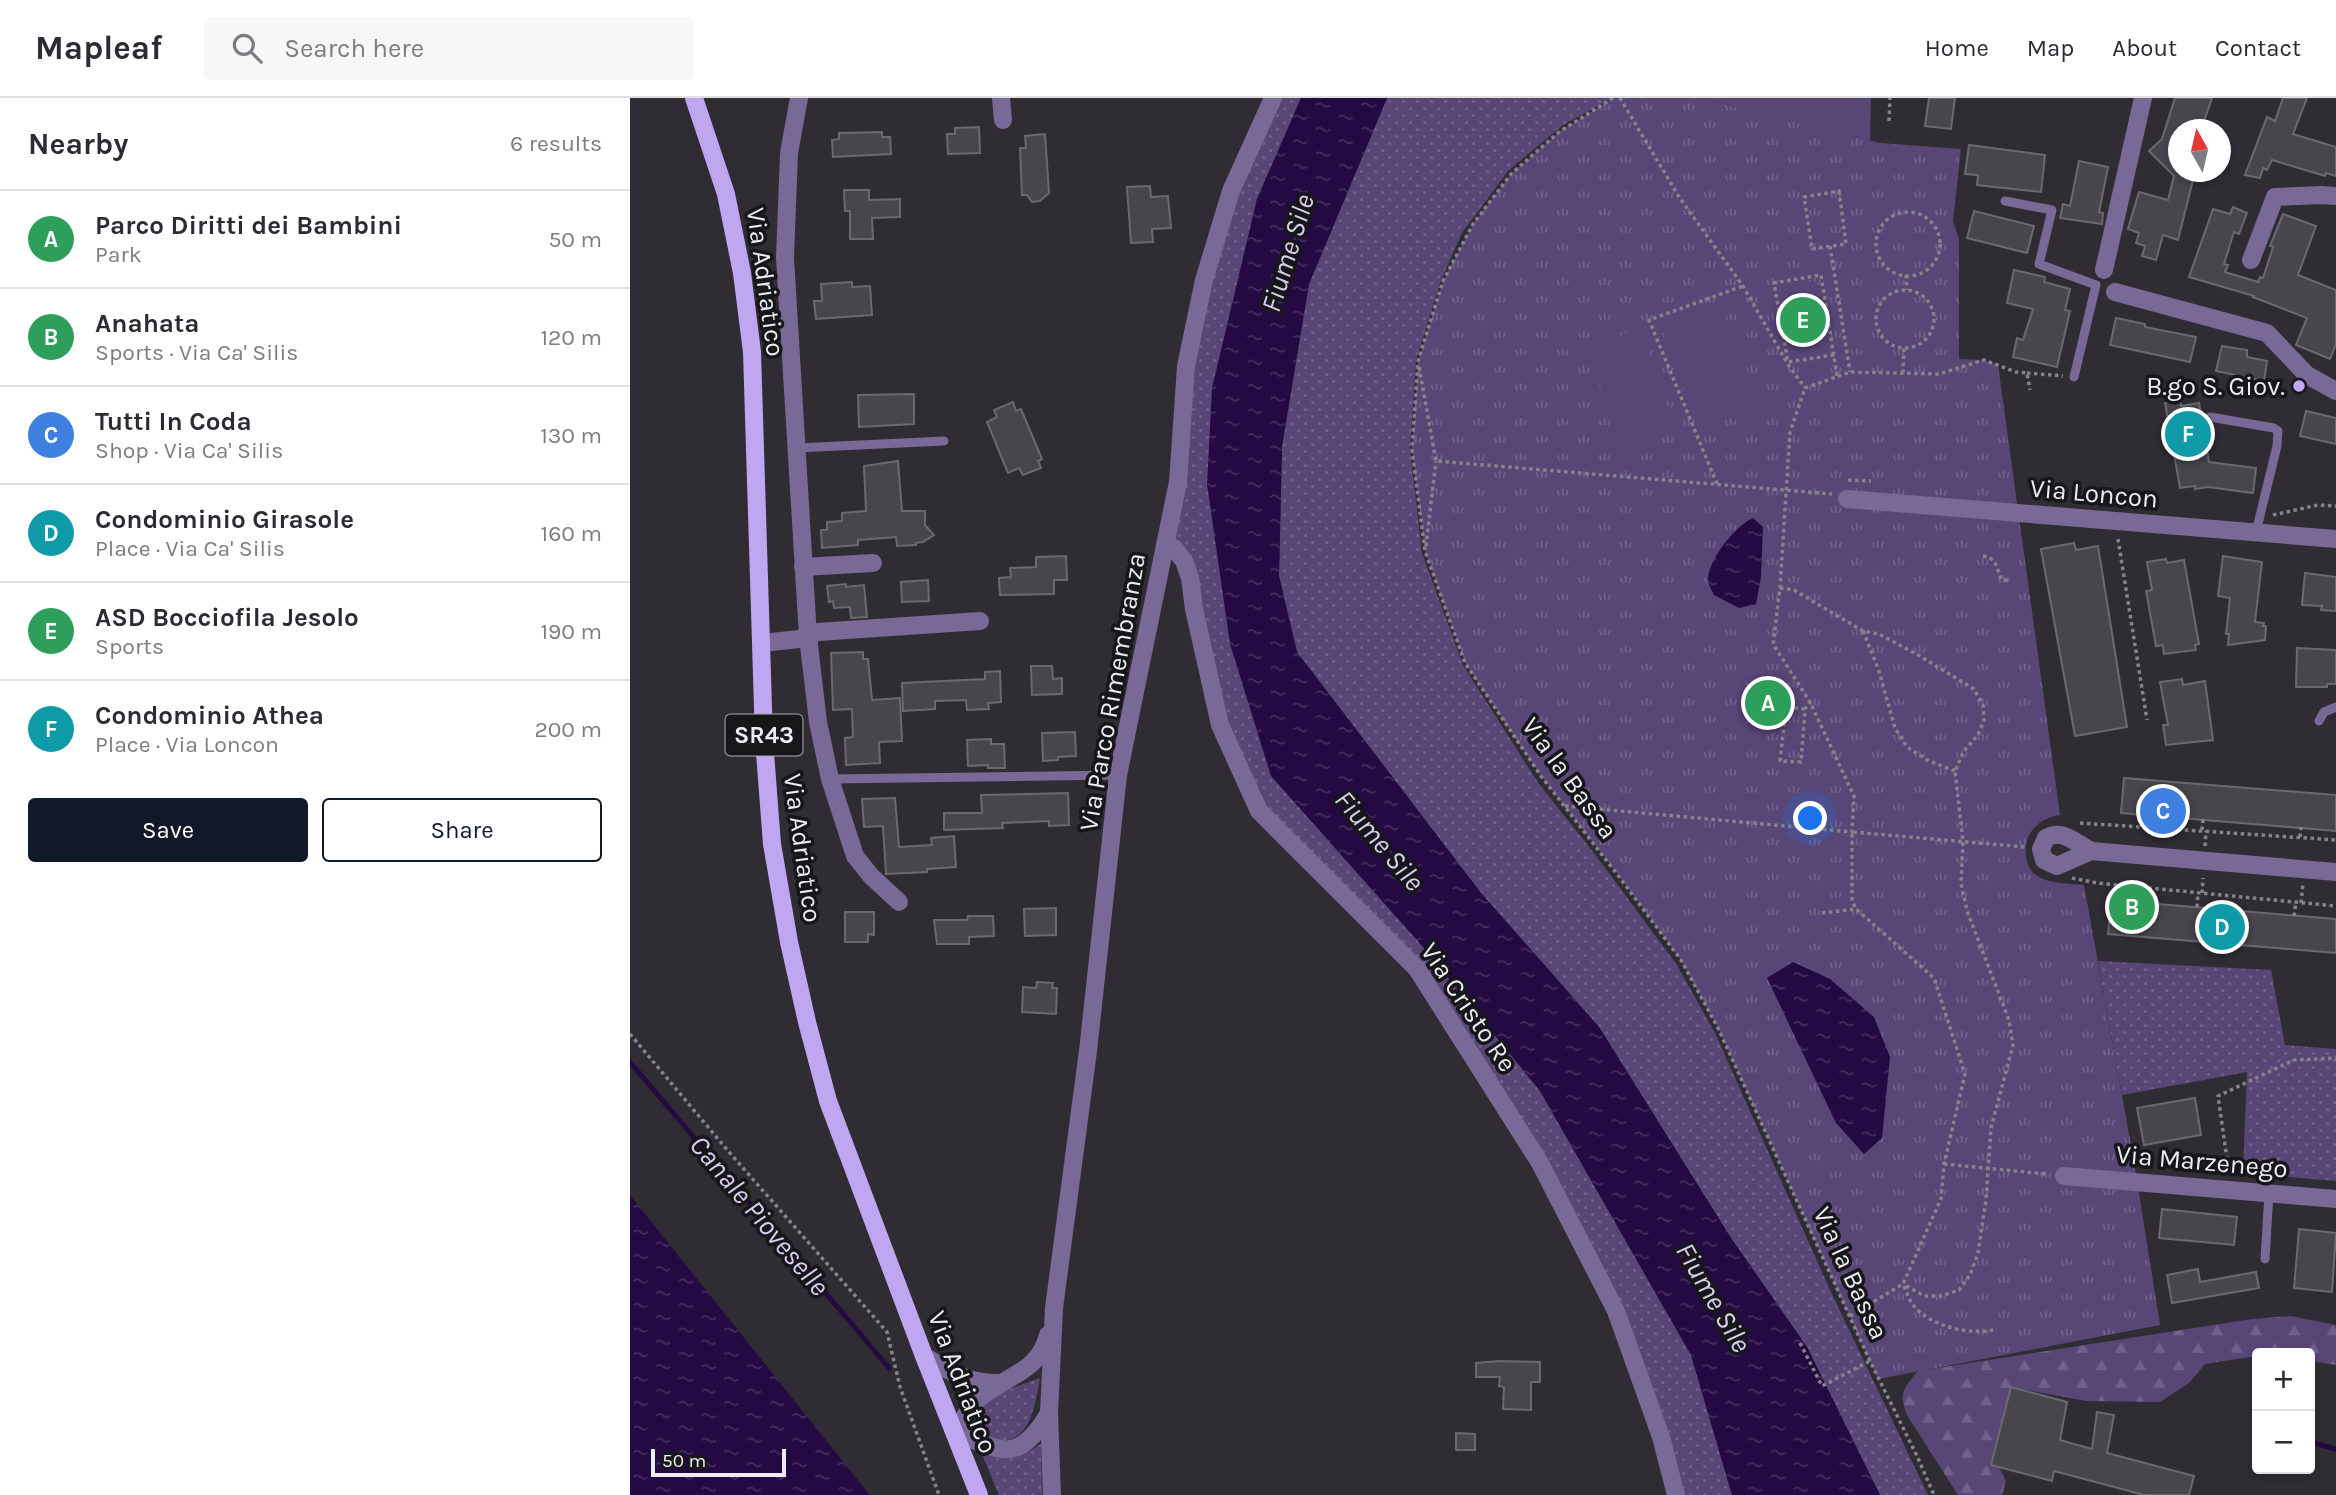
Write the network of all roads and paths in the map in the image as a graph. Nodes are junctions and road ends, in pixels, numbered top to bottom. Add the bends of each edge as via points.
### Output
1 (694, 98) edge
2 (799, 98) edge
3 (1001, 98) edge
4 (1273, 98) edge
5 (1613, 98) edge
6 (1620, 98) edge
7 (1890, 98) edge
8 (2143, 98) edge
9 (1003, 120) dead end
10 (1889, 121) dead end
11 (2336, 196) edge
12 (2005, 201) dead end
13 (1830, 246) junction
14 (2251, 260) dead end
15 (2104, 270) dead end
16 (1906, 275) junction
17 (1742, 286) junction
18 (1907, 290) junction
19 (2115, 292) dead end
20 (1904, 348) junction
21 (1834, 355) junction
22 (1418, 361) junction
23 (1787, 363) junction
24 (1850, 373) junction
25 (1903, 373) junction
26 (2027, 373) junction
27 (1837, 376) junction
28 (2074, 377) joint
29 (1805, 388) junction
30 (2030, 390) dead end
31 (2336, 391) edge
32 (2210, 417) dead end
33 (944, 441) dead end
34 (796, 448) junction
35 (1436, 461) junction
36 (1864, 481) dead end
37 (1876, 482) dead end
38 (1717, 484) junction
39 (1786, 489) junction
40 (1840, 497) joint
41 (2336, 506) edge
42 (2116, 521) junction
43 (2258, 524) junction
44 (2336, 539) edge
45 (1165, 545) junction
46 (1425, 551) junction
47 (1983, 556) dead end
48 (873, 563) dead end
49 (803, 567) junction
50 (2010, 580) dead end
51 (1780, 588) junction
52 (980, 621) dead end
53 (1863, 631) junction
54 (808, 637) junction
55 (762, 643) junction
56 (1810, 702) junction
57 (2336, 707) edge
58 (1805, 709) junction
59 (2147, 720) dead end
60 (2319, 721) dead end
61 (1955, 771) junction
62 (1118, 775) junction
63 (830, 779) junction
64 (1565, 806) junction
65 (2203, 819) dead end
66 (2075, 823) dead end
67 (2301, 827) dead end
68 (2202, 830) junction
69 (1852, 832) junction
70 (2300, 837) junction
71 (2336, 840) edge
72 (1963, 842) junction
73 (2031, 847) dead end
74 (2091, 850) dead end
75 (2336, 872) edge
76 (2065, 877) dead end
77 (2198, 893) junction
78 (899, 902) dead end
79 (2296, 902) junction
80 (2336, 906) edge
81 (2197, 907) dead end
82 (1856, 909) junction
83 (1822, 913) dead end
84 (2294, 916) dead end
85 (630, 1034) edge
86 (2336, 1058) edge
87 (1944, 1164) junction
88 (1989, 1169) junction
89 (2059, 1175) joint
90 (2231, 1190) junction
91 (2269, 1193) junction
92 (2336, 1199) edge
93 (2265, 1259) dead end
94 (1903, 1284) junction
95 (1054, 1308) junction
96 (1850, 1316) junction
97 (1997, 1329) dead end
98 (1800, 1343) dead end
99 (924, 1356) junction
100 (1870, 1361) junction
101 (1000, 1383) junction
102 (1049, 1413) junction
103 (955, 1432) junction
104 (939, 1495) edge
105 (979, 1495) edge
106 (1052, 1495) edge
107 (1676, 1495) edge
108 (1934, 1495) edge

1 - 55 main road, Via Adriatico / SR43 via 726,194 749,326
2 - 34 street via 789,153 785,258
3 - 9 street
4 - 45 street, Via Parco Rimembranza via 1231,191 1204,280 1186,366 1178,482
5 - 22 path, Via la Bassa via 1559,132 1511,174 1473,224 1443,281
6 - 17 path via 1679,197
7 - 10 path
8 - 15 street
11 - 14 street via 2275,197
12 - 28 lane via 2052,210 2039,264 2096,285
13 - 13 path via 1846,244 1839,191 1804,197 1812,249
13 - 24 path
16 - 16 path via 1929,267 1940,246 1932,223 1908,212 1884,223 1876,245 1886,267
16 - 18 path
17 - 23 path
17 - 38 path via 1648,320
18 - 20 path via 1928,300 1934,321 1922,343
18 - 20 path via 1885,298 1876,317 1884,338
19 - 31 street via 2267,333 2307,375
20 - 25 path
21 - 23 path
21 - 23 path via 1821,275 1774,284
21 - 27 path
22 - 35 path
22 - 46 path, Via la Bassa via 1412,450
23 - 29 path
24 - 25 path
24 - 27 path
25 - 26 path via 1938,374 1984,360
26 - 28 path
26 - 30 path
27 - 29 path
29 - 39 path via 1790,432
32 - 43 lane via 2278,431
33 - 34 lane
34 - 49 street
35 - 38 path
35 - 46 path
36 - 37 path
38 - 39 path
39 - 40 path
39 - 51 path
40 - 42 street, Via Loncon
41 - 43 path via 2318,505 2271,516
42 - 43 street, Via Loncon
42 - 59 path
43 - 44 street, Via Loncon
45 - 62 street, Via Parco Rimembranza
45 - 107 street, Via Cristo Re via 1174,548 1184,561 1220,724 1259,811 1417,969 1540,1163 1616,1311 1661,1437
46 - 64 path, Via la Bassa via 1465,663
47 - 50 path via 1996,562 2002,580
48 - 49 street
49 - 54 street
51 - 53 path via 1794,590
51 - 56 path via 1773,644
52 - 54 street via 818,632
53 - 61 path via 1895,728 1908,747
53 - 61 path via 1879,634 1974,689 1983,705 1984,720
54 - 55 street
54 - 63 street
55 - 99 main road, Via Adriatico / SR43 via 772,844 807,1022 828,1101
56 - 58 path
56 - 69 path via 1854,796
57 - 60 lane via 2324,712
58 - 58 path via 1801,762 1780,761 1786,707
61 - 72 path
62 - 63 lane
62 - 95 street, Via Parco Rimembranza
63 - 78 street via 855,856
64 - 69 path
64 - 96 path, Via la Bassa via 1681,960 1718,1028
65 - 68 path
66 - 68 path
67 - 70 path
68 - 70 path
69 - 72 path
69 - 82 path via 1852,901
70 - 71 path
72 - 73 path
72 - 88 path via 1961,883 1967,911 2009,1020 2012,1045 1991,1128
74 - 75 street
76 - 77 path
77 - 79 path
77 - 81 path
79 - 80 path
79 - 84 path
82 - 83 path
82 - 87 path via 1934,978 1965,1074
85 - 104 path via 887,1332 900,1387
86 - 90 path via 2294,1060 2218,1096
87 - 88 path
87 - 94 path via 1941,1199
88 - 89 path
88 - 94 path via 1978,1253 1970,1275 1958,1290 1941,1296 1924,1296
89 - 90 street, Via Marzenego
90 - 91 street, Via Marzenego
91 - 92 street, Via Marzenego
91 - 93 lane
94 - 96 path
94 - 97 path via 1913,1305 1931,1319 1966,1331
95 - 101 street, Via Parco Rimembranza via 1037,1360
95 - 102 street, Via Parco Rimembranza
96 - 100 path, Via la Bassa
98 - 100 path via 1822,1386
99 - 101 street via 963,1378
99 - 103 main road, Via Adriatico / SR43
100 - 108 path, Via la Bassa
101 - 103 street, Via Parco Rimembranza via 972,1407
102 - 103 street via 1033,1436 1013,1450 989,1447
102 - 106 street, Via Parco Rimembranza
103 - 105 main road, Via Adriatico / SR43

